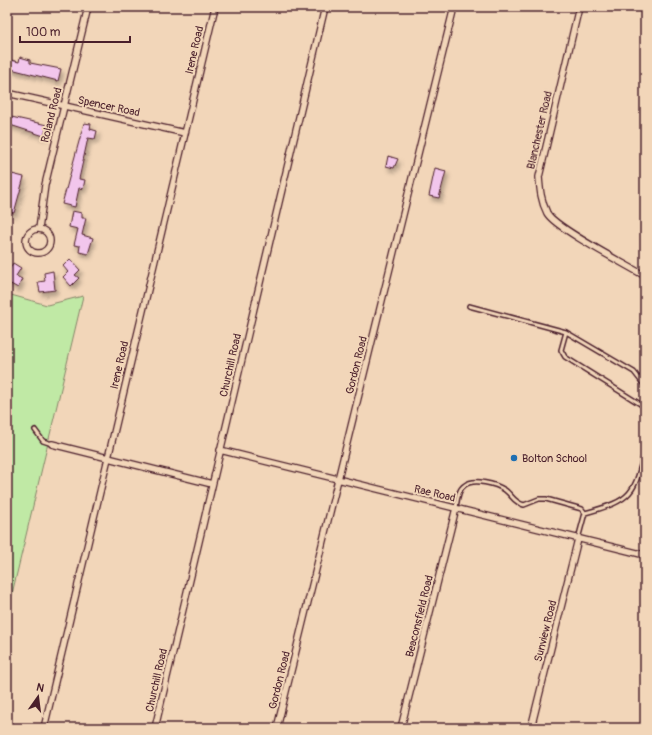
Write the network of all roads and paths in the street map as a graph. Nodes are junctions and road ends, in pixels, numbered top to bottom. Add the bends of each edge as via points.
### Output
1 (88, 7) edge
2 (214, 7) edge
3 (325, 7) edge
4 (454, 7) edge
5 (579, 7) edge
6 (7, 93) edge
7 (64, 107) junction
8 (185, 133) junction
9 (39, 229) junction
10 (645, 276) edge
11 (469, 306) dead end
12 (566, 332) junction
13 (645, 386) edge
14 (645, 407) edge
15 (35, 430) dead end
16 (52, 444) joint
17 (645, 448) edge
18 (220, 450) junction
19 (108, 458) junction
20 (338, 480) junction
21 (212, 484) junction
22 (456, 508) junction
23 (585, 513) junction
24 (578, 539) junction
25 (645, 555) edge
26 (44, 728) edge
27 (155, 728) edge
28 (277, 728) edge
29 (401, 728) edge
30 (531, 728) edge

1 - 7 street, Roland Road
2 - 8 street, Irene Road
3 - 18 street, Churchill Road
4 - 20 street, Gordon Road
5 - 10 street, Blanchester Road via 539,177 541,198 548,214 562,227
6 - 7 street, Spencer Road
7 - 8 street, Spencer Road
7 - 9 street, Roland Road via 44,185
8 - 19 street, Irene Road
9 - 9 street via 31,231 26,242 30,249 40,253 47,249 50,242 46,232
11 - 12 lane
12 - 13 lane via 634,372
12 - 14 lane via 561,350 565,357
15 - 16 lane via 44,441
16 - 19 street
17 - 23 lane via 639,478 628,496 602,509
18 - 20 street, Rae Road
18 - 21 street, Churchill Road
19 - 21 street
19 - 26 street, Irene Road
20 - 22 street, Rae Road
20 - 28 street, Gordon Road
21 - 27 street, Churchill Road
22 - 23 lane via 462,488 465,484 475,482 504,490 516,502 524,505 538,499 546,499 575,506
22 - 24 street, Rae Road
22 - 29 street, Beaconsfield Road
23 - 24 lane
24 - 25 street, Rae Road
24 - 30 street, Sunview Road

